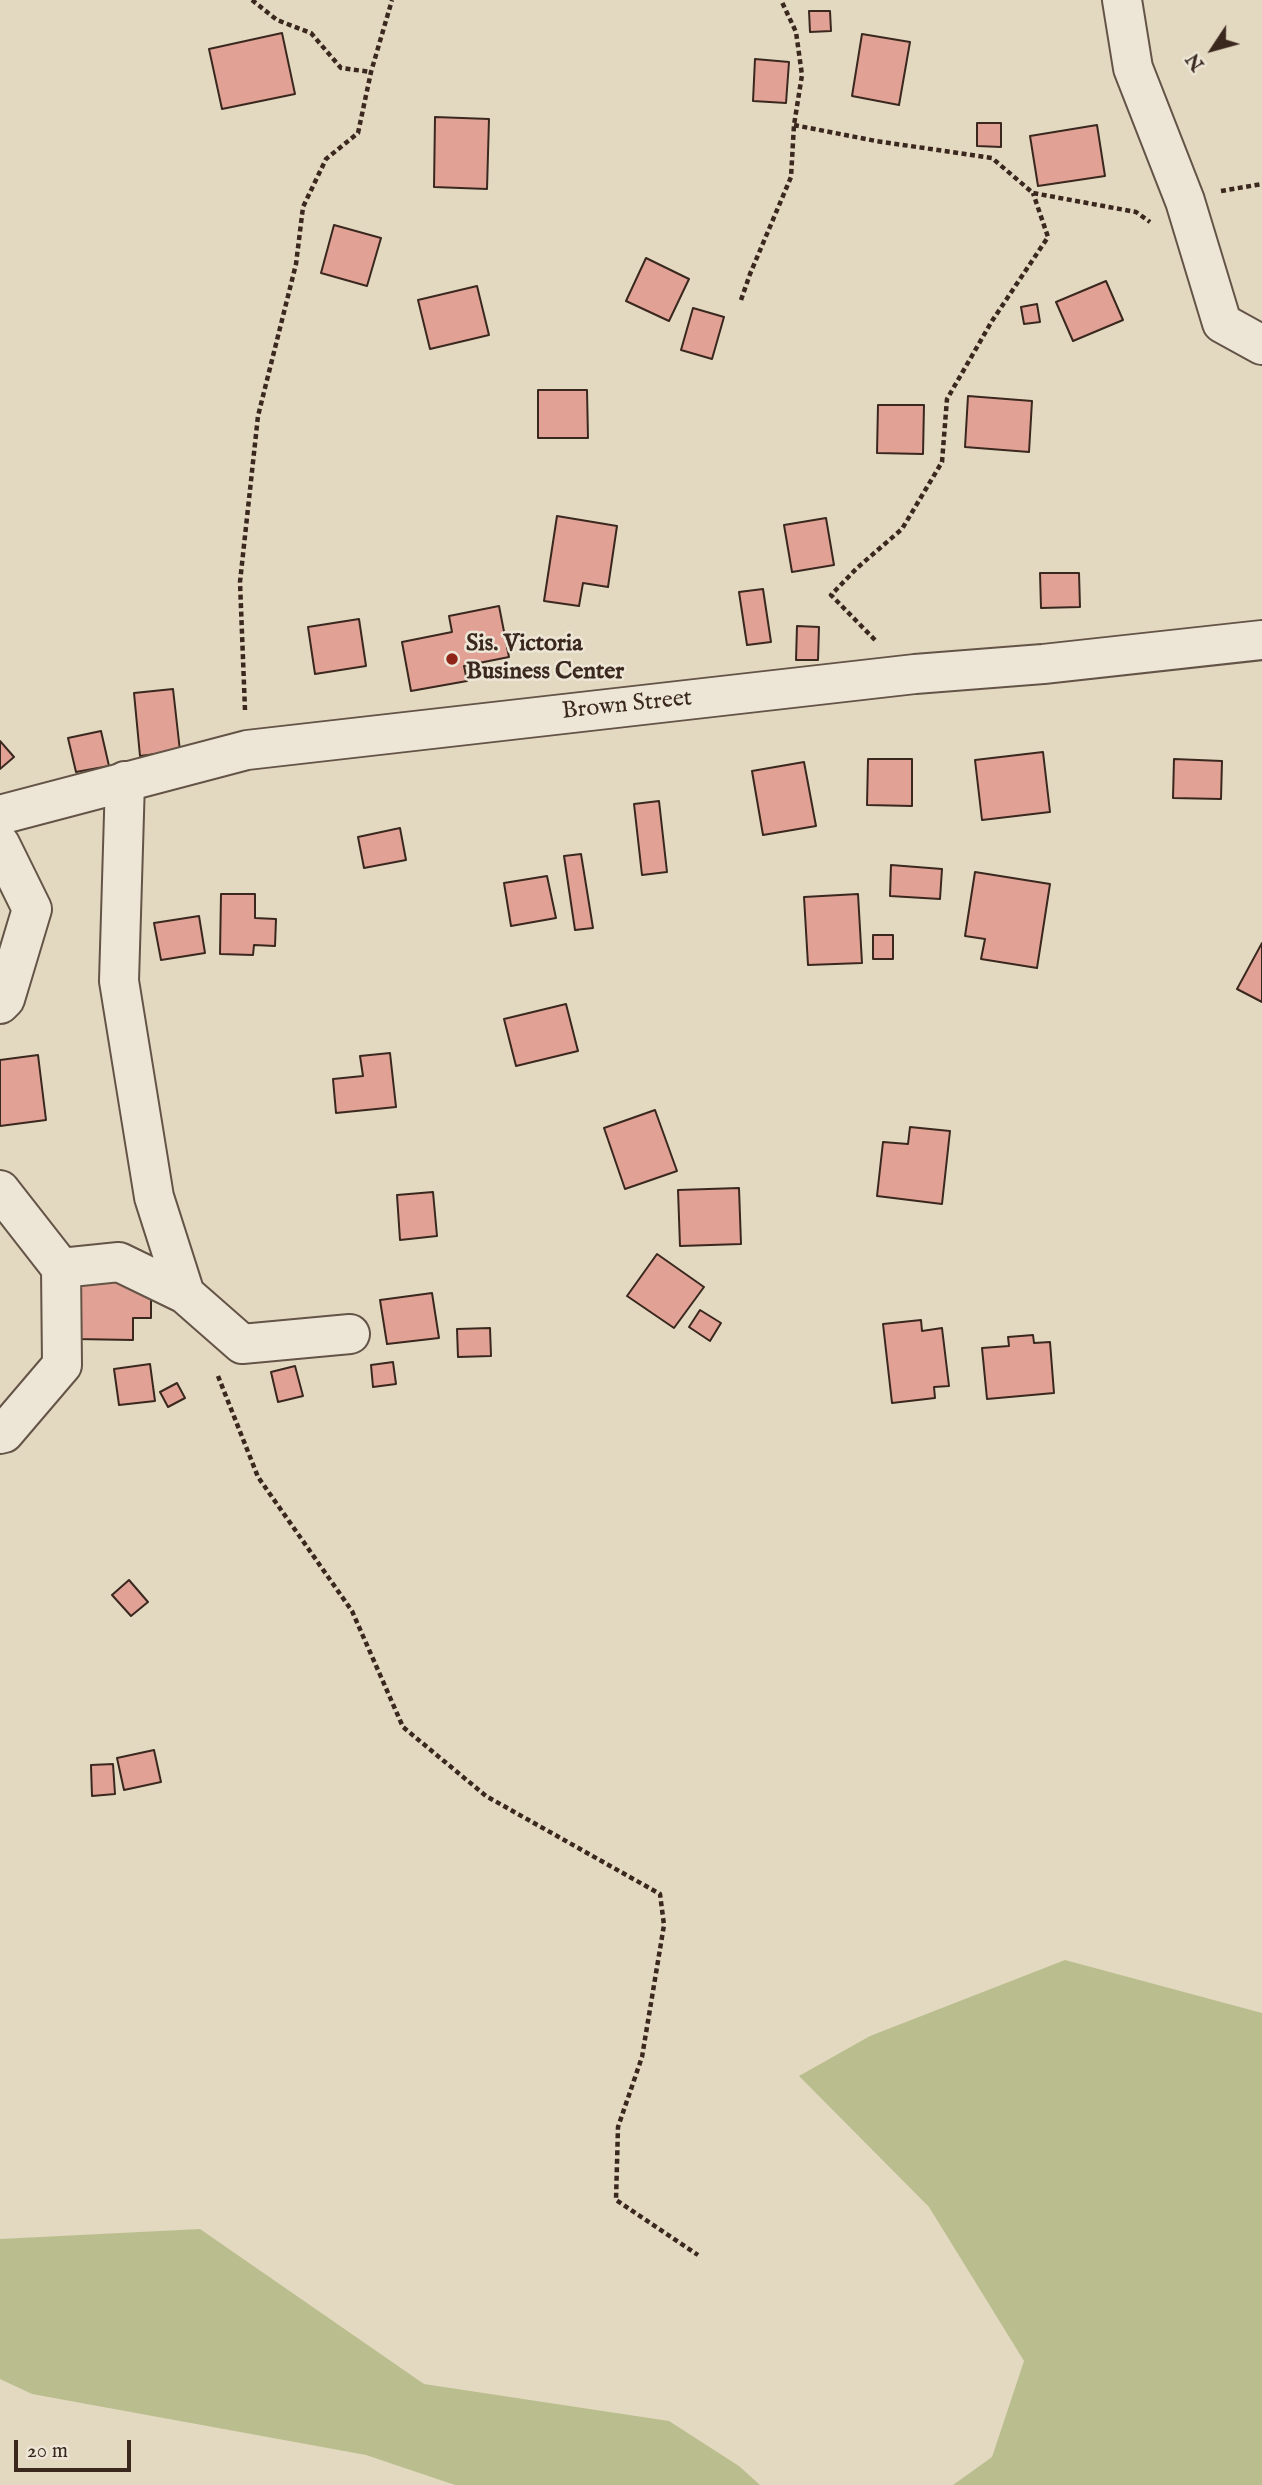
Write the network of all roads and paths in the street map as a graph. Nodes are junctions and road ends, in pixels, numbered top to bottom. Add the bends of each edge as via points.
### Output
1 (252, 0) edge
2 (391, 0) edge
3 (781, 0) edge
4 (1122, 0) edge
5 (371, 72) junction
6 (794, 125) junction
7 (1033, 193) junction
8 (1204, 262) junction
9 (741, 300) dead end
10 (1262, 345) edge
11 (1262, 640) edge
12 (915, 674) junction
13 (247, 750) junction
14 (125, 781) junction
15 (0, 815) edge
16 (0, 844) edge
17 (0, 1004) edge
18 (0, 1190) edge
19 (61, 1268) junction
20 (185, 1294) junction
21 (350, 1334) dead end
22 (215, 1367) dead end
23 (0, 1434) edge
24 (698, 2255) dead end

1 - 5 path via 277,20 312,33 341,68
2 - 5 path
3 - 6 path via 796,32 802,75
4 - 8 street via 1133,68
5 - 13 path via 358,132 326,159 303,206 296,264 258,416 240,582
6 - 7 path via 992,158
6 - 9 path via 792,177
7 - 8 path via 1136,212
7 - 12 path via 1048,237 947,399 942,462 902,529 831,595 862,629
8 - 10 street via 1222,323
11 - 12 street, Brown Street
12 - 13 street, Brown Street
13 - 14 street, Brown Street
14 - 15 street, Brown Street
14 - 20 street via 119,981 154,1196
16 - 17 street via 32,909
18 - 19 street
19 - 20 street via 119,1262
19 - 23 street via 62,1365
20 - 21 street via 242,1344
22 - 24 path via 258,1477 352,1611 403,1727 486,1796 660,1894 664,1924 642,2057 618,2127 616,2200

